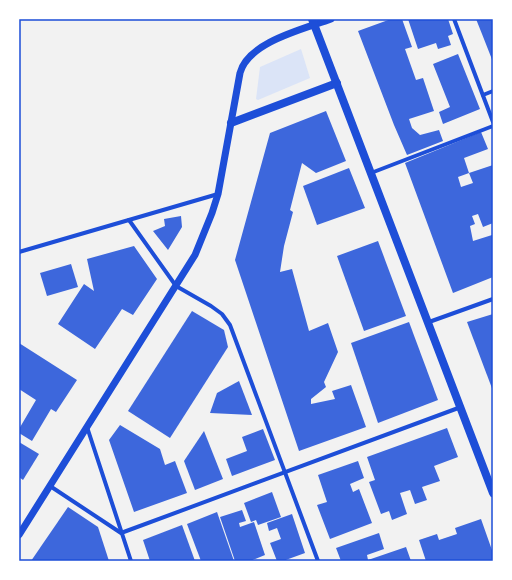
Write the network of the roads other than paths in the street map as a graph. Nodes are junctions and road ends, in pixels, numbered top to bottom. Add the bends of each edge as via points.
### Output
1 (331, 19) edge
2 (454, 19) edge
3 (313, 22) edge
4 (337, 83) junction
5 (493, 91) edge
6 (483, 95) junction
7 (493, 122) edge
8 (231, 124) junction
9 (493, 126) edge
10 (371, 173) junction
11 (218, 194) junction
12 (129, 220) junction
13 (19, 252) edge
14 (176, 286) junction
15 (493, 299) edge
16 (429, 322) junction
17 (461, 407) junction
18 (87, 427) junction
19 (285, 472) junction
20 (50, 486) junction
21 (493, 493) edge
22 (121, 533) junction
23 (19, 535) edge
24 (131, 561) edge
25 (318, 561) edge

1 - 3 street
2 - 6 street
3 - 4 main road
3 - 8 street via 264,46 248,57 242,67
4 - 8 main road
4 - 10 main road
5 - 6 street
6 - 7 street
8 - 11 street
9 - 10 street
10 - 16 main road
11 - 12 street
11 - 14 street via 195,255
12 - 13 street
12 - 14 street
14 - 18 street
14 - 19 street via 211,306 229,323
15 - 16 street
16 - 17 main road
17 - 19 street
17 - 21 main road
18 - 20 street
18 - 22 street
19 - 22 street
19 - 25 street
20 - 22 street
20 - 23 street
22 - 24 street

